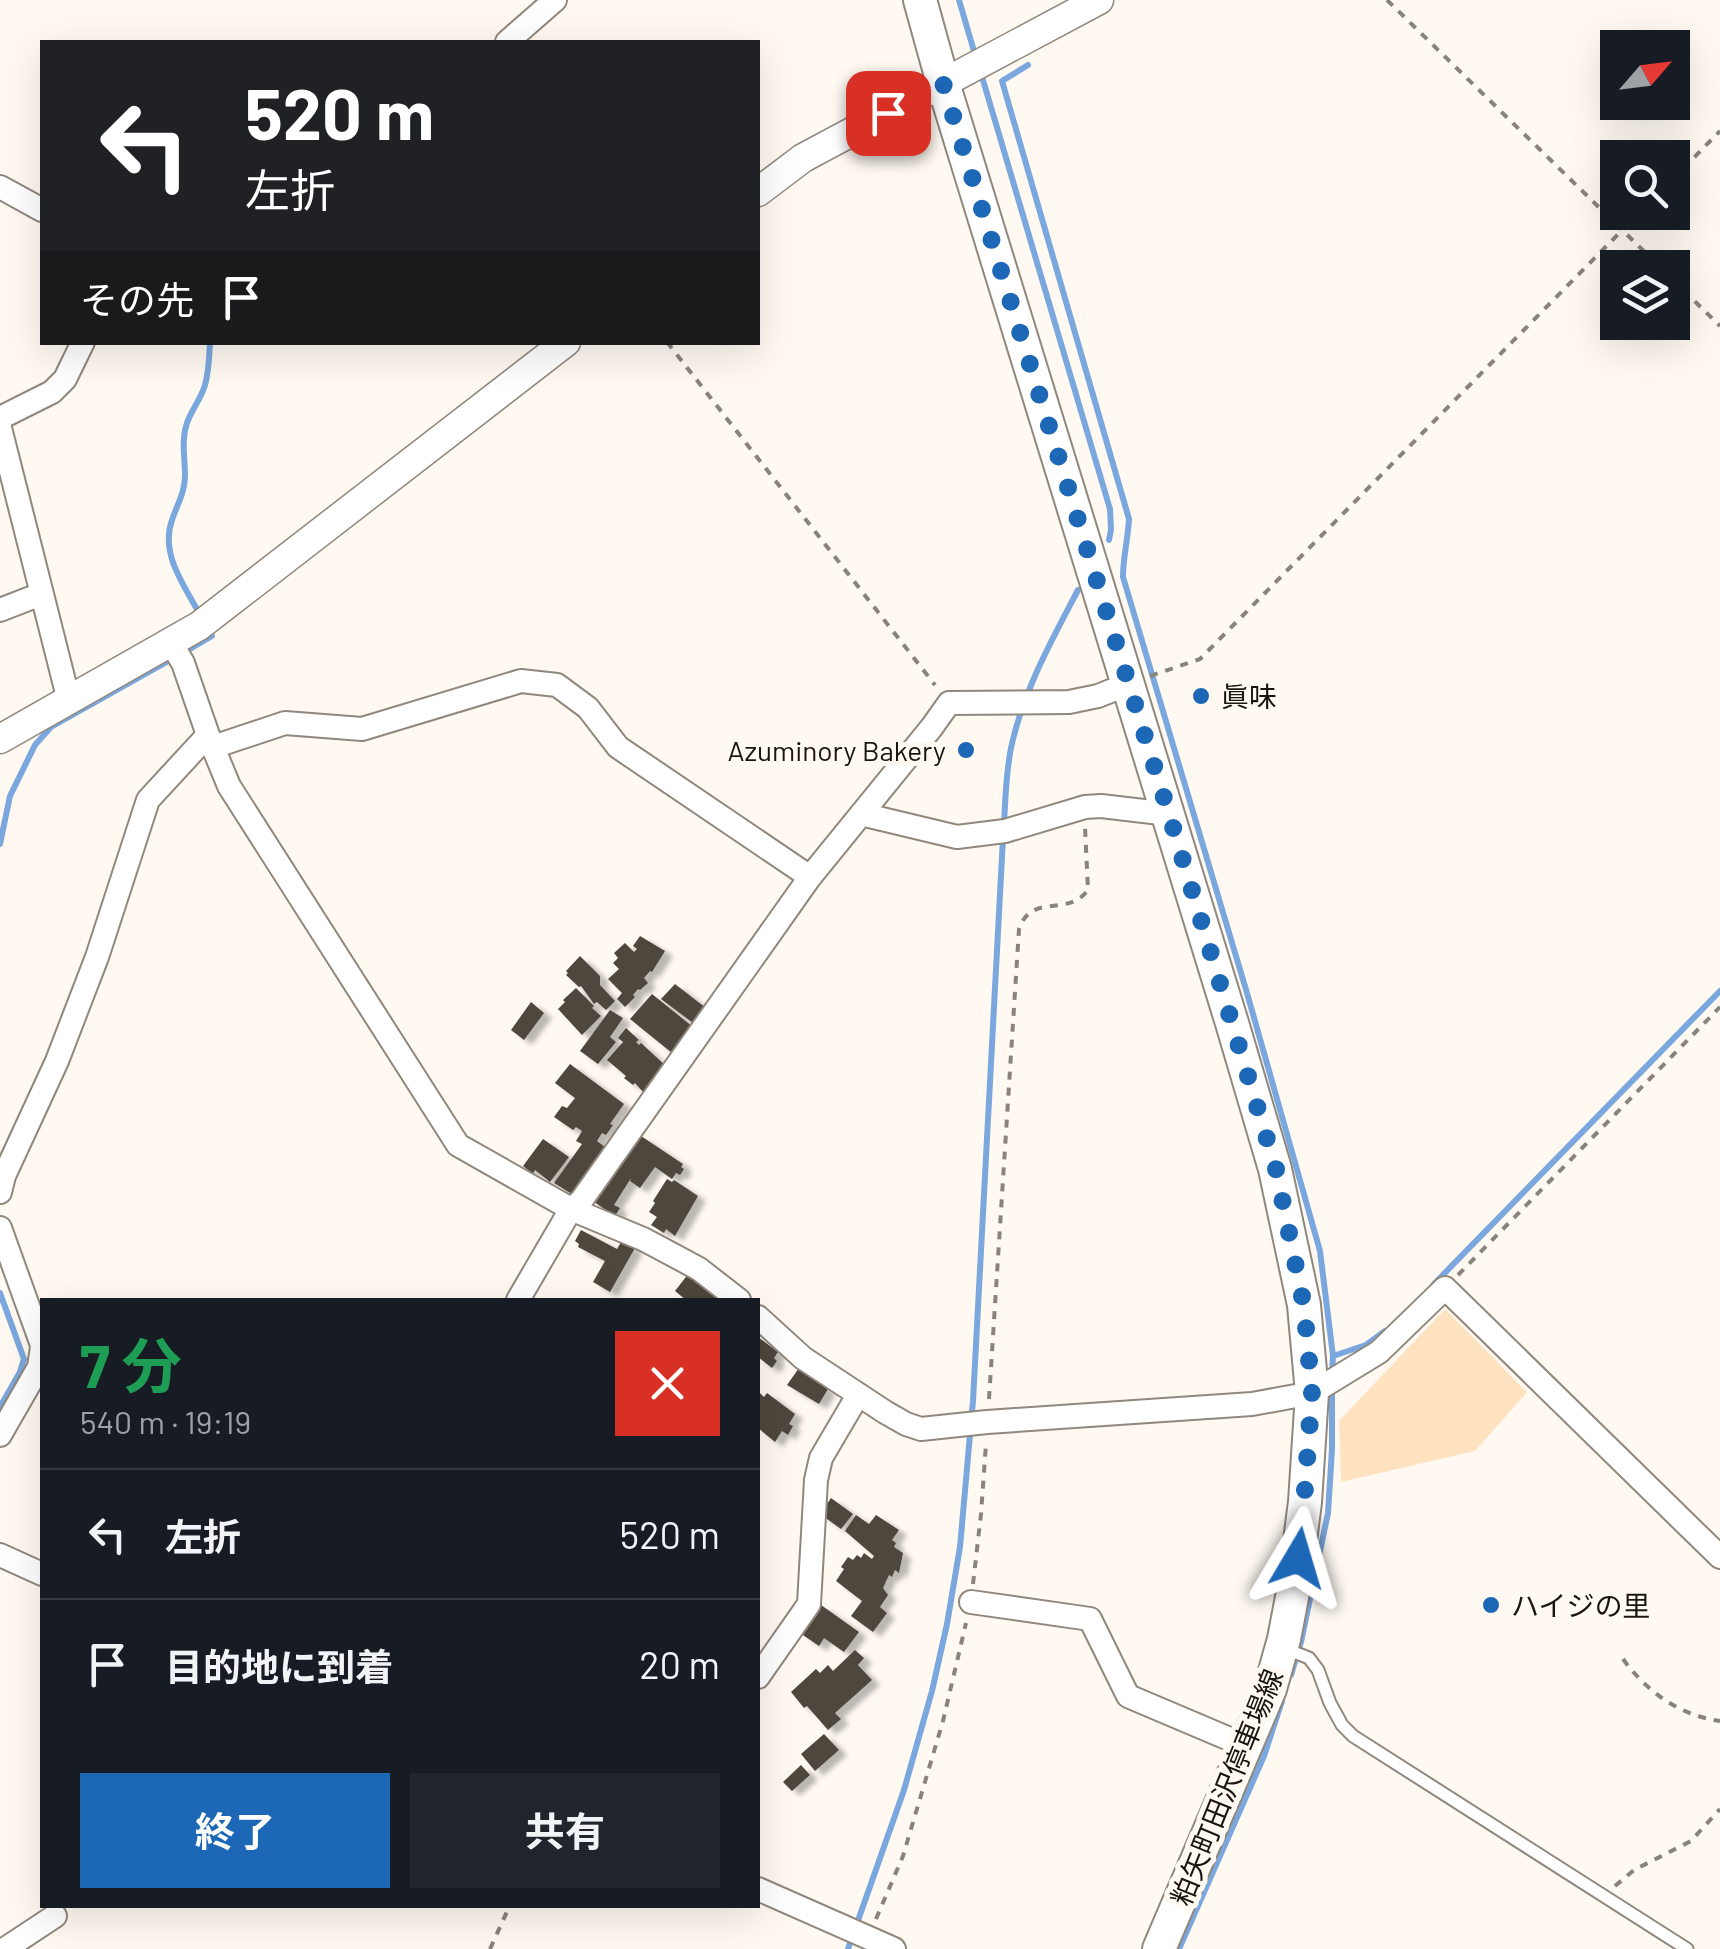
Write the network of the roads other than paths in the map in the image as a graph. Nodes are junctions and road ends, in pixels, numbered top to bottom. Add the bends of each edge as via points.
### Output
1 (555, 0) edge
2 (920, 0) edge
3 (1099, 0) edge
4 (509, 40) edge
5 (953, 78) junction
6 (0, 187) edge
7 (760, 190) edge
8 (40, 209) edge
9 (82, 345) edge
10 (562, 345) edge
11 (0, 418) edge
12 (0, 428) edge
13 (42, 594) junction
14 (0, 610) edge
15 (177, 652) junction
16 (1128, 684) junction
17 (68, 701) junction
18 (0, 738) edge
19 (210, 741) junction
20 (861, 814) junction
21 (1169, 814) junction
22 (810, 877) junction
23 (0, 1192) edge
24 (571, 1209) junction
25 (0, 1228) edge
26 (519, 1298) edge
27 (737, 1298) edge
28 (760, 1319) edge
29 (40, 1340) edge
30 (40, 1360) edge
31 (1312, 1392) junction
32 (858, 1395) junction
33 (0, 1435) edge
34 (0, 1555) edge
35 (1720, 1557) edge
36 (40, 1573) edge
37 (970, 1602) road end
38 (1282, 1647) junction
39 (760, 1674) edge
40 (1246, 1746) junction
41 (760, 1890) edge
42 (55, 1916) dead end
43 (5, 1949) edge
44 (894, 1949) edge
45 (1159, 1949) edge
46 (1686, 1949) edge

1 - 4 street
2 - 5 main road, 粕矢町田沢停車場線
3 - 5 street
5 - 7 street via 803,158
5 - 16 main road, 粕矢町田沢停車場線
6 - 8 street
9 - 11 street via 52,392
10 - 15 street via 207,619
12 - 13 street
13 - 14 street
13 - 17 street
15 - 17 street
15 - 19 street
16 - 20 street via 1086,699 949,702
16 - 21 main road, 粕矢町田沢停車場線
17 - 18 street
19 - 22 street via 285,723 362,729 520,681 557,685 588,708 618,747
19 - 23 street via 148,800 91,974
19 - 24 street via 228,786 458,1145
20 - 21 street via 957,837 1084,807
20 - 22 street
21 - 31 main road, 粕矢町田沢停車場線 via 1276,1169 1304,1306
22 - 24 street
24 - 26 street
24 - 27 street via 643,1238
25 - 29 street
28 - 32 street via 802,1358
30 - 33 street
31 - 32 street via 1252,1404 921,1429
31 - 35 street via 1378,1352 1445,1288
31 - 38 main road, 粕矢町田沢停車場線
32 - 39 street via 820,1458 809,1604
34 - 36 street
37 - 40 street via 1090,1619 1128,1696
38 - 40 main road, 粕矢町田沢停車場線
38 - 46 lane via 1309,1658 1353,1736
40 - 45 main road, 粕矢町田沢停車場線
41 - 44 street
42 - 43 street

